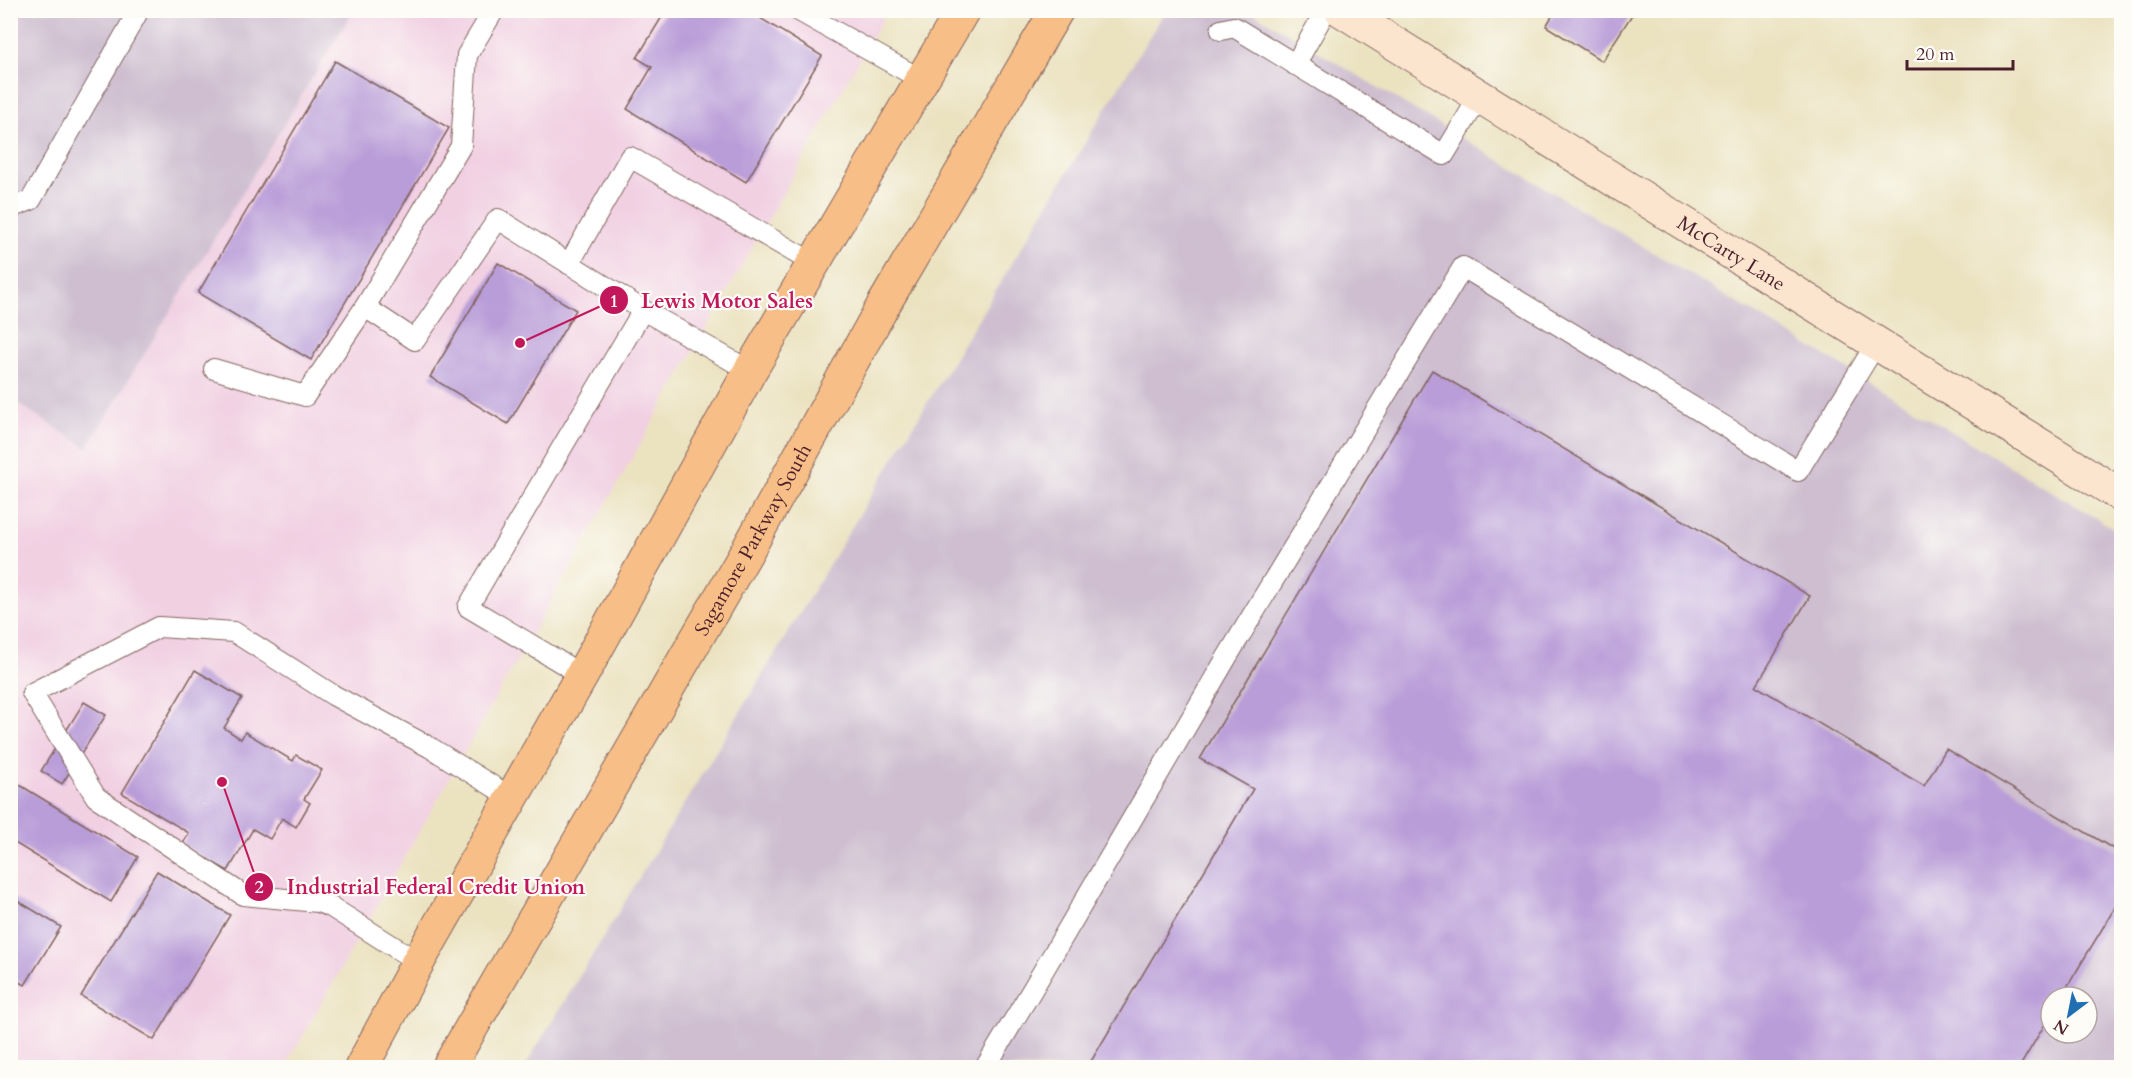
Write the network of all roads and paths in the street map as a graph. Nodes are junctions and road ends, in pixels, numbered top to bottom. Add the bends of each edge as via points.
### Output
1 (140, 10) edge
2 (494, 10) edge
3 (797, 10) edge
4 (963, 10) edge
5 (1057, 10) edge
6 (1326, 10) edge
7 (1341, 10) edge
8 (1221, 30) dead end
9 (1295, 65) junction
10 (921, 80) junction
11 (1479, 97) junction
12 (10, 208) edge
13 (813, 263) junction
14 (569, 264) junction
15 (365, 307) junction
16 (643, 310) junction
17 (1876, 344) junction
18 (214, 369) dead end
19 (750, 371) junction
20 (2121, 496) edge
21 (582, 675) junction
22 (512, 798) junction
23 (418, 962) junction
24 (361, 1068) edge
25 (448, 1068) edge
26 (985, 1068) edge

1 - 12 lane via 31,200
2 - 15 lane via 467,55 461,146
3 - 10 lane
4 - 10 main road
5 - 25 main road, Sagamore Parkway South via 884,304 746,553
6 - 9 lane
7 - 11 main road, McCarty Lane
8 - 9 lane via 1234,27
9 - 11 lane via 1444,155
10 - 13 main road
11 - 17 main road, McCarty Lane
13 - 14 lane via 630,157
13 - 19 main road
14 - 15 lane via 498,219 415,340
14 - 16 lane
15 - 18 lane via 305,396
16 - 19 lane
16 - 21 lane via 468,607
17 - 20 main road, McCarty Lane
17 - 26 lane via 1798,471 1463,267
19 - 21 main road
21 - 22 main road
22 - 23 main road
22 - 23 lane via 333,695 234,632 159,627 32,693 96,797 243,895 318,902
23 - 24 main road

